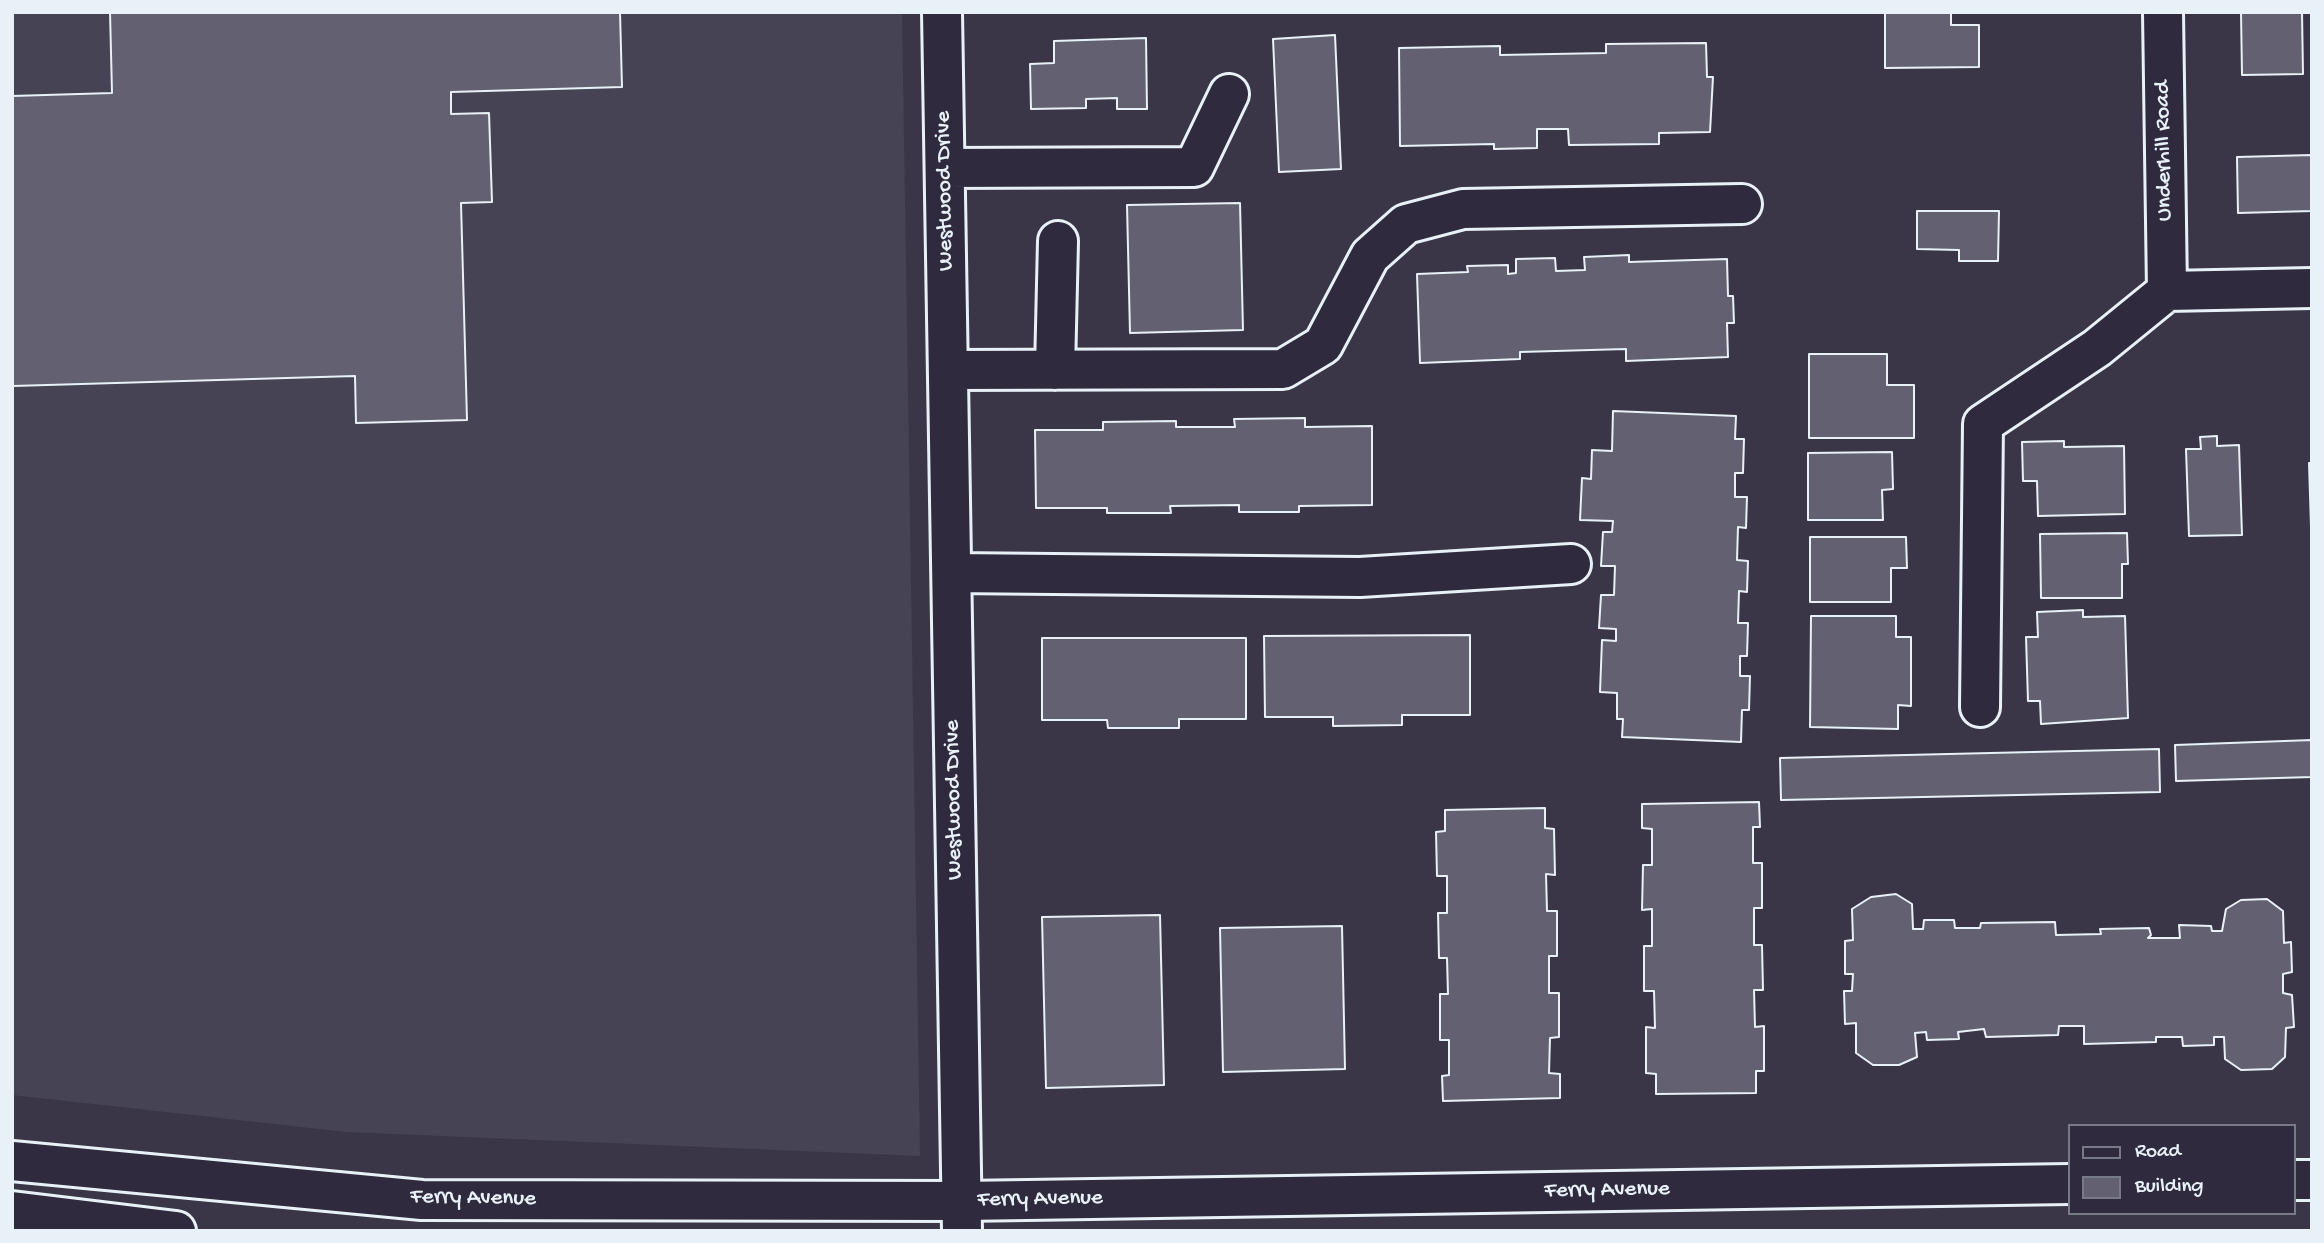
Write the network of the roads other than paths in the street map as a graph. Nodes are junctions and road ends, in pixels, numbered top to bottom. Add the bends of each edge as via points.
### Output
1 (942, 12) edge
2 (2163, 12) edge
3 (1229, 94) dead end
4 (945, 168) junction
5 (1742, 204) dead end
6 (1058, 240) dead end
7 (2312, 288) edge
8 (2168, 291) junction
9 (949, 370) junction
10 (1055, 370) junction
11 (1571, 564) dead end
12 (952, 573) junction
13 (1980, 707) dead end
14 (12, 1161) edge
15 (2068, 1184) edge
16 (12, 1211) edge
17 (962, 1216) edge
18 (176, 1231) edge

1 - 4 street, Westwood Drive
2 - 8 street, Underhill Road
3 - 4 street via 1194,167
4 - 9 street, Westwood Drive
5 - 10 street via 1463,209 1406,224 1370,256 1323,345 1283,369
6 - 10 street
7 - 8 street
8 - 13 street via 2097,348 1983,424
9 - 10 street
9 - 12 street, Westwood Drive
11 - 12 street via 1360,577
12 - 17 street, Westwood Drive
14 - 17 street, Ferry Avenue via 422,1200
15 - 17 street, Ferry Avenue
16 - 18 street

